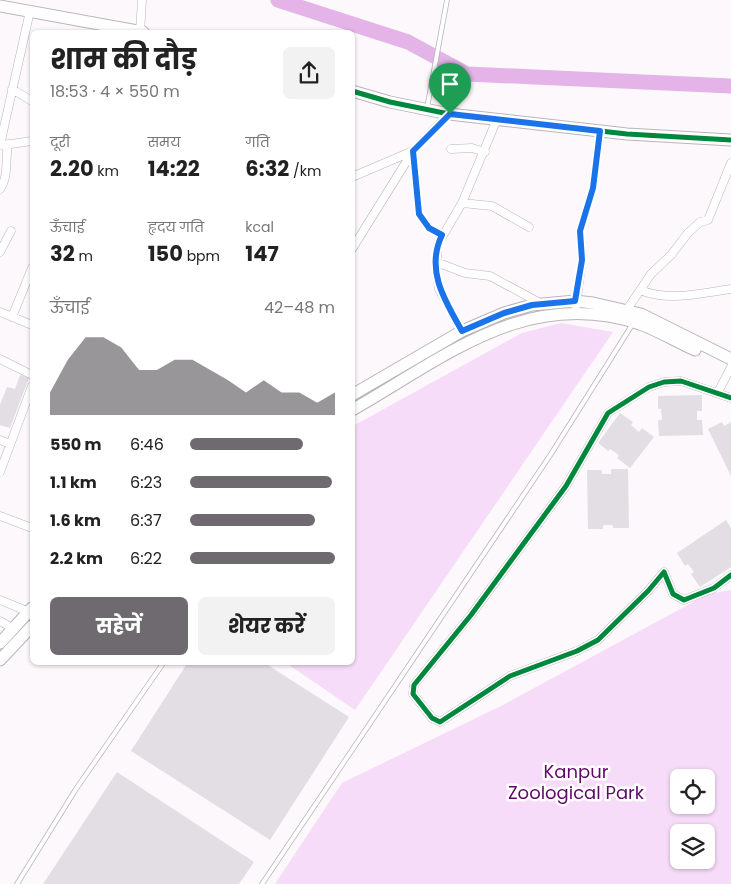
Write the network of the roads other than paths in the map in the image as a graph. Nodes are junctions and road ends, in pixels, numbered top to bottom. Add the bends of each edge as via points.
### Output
1 (142, 0) edge
2 (447, 0) edge
3 (0, 6) edge
4 (30, 11) junction
5 (131, 30) edge
6 (142, 30) edge
7 (12, 89) junction
8 (355, 91) edge
9 (30, 101) edge
10 (427, 111) junction
11 (450, 114) junction
12 (497, 120) junction
13 (600, 131) junction
14 (731, 140) edge
15 (30, 141) edge
16 (3, 145) edge
17 (451, 149) dead end
18 (413, 151) junction
19 (485, 152) junction
20 (731, 163) edge
21 (355, 175) edge
22 (0, 189) edge
23 (462, 203) junction
24 (529, 227) dead end
25 (11, 231) dead end
26 (442, 235) junction
27 (355, 244) edge
28 (0, 252) edge
29 (436, 262) junction
30 (30, 277) edge
31 (731, 289) edge
32 (640, 290) junction
33 (575, 301) junction
34 (542, 304) junction
35 (626, 311) junction
36 (0, 312) edge
37 (575, 314) junction
38 (12, 317) junction
39 (633, 323) junction
40 (30, 324) edge
41 (462, 331) junction
42 (0, 359) edge
43 (731, 359) edge
44 (731, 367) edge
45 (30, 374) edge
46 (30, 391) edge
47 (355, 391) edge
48 (718, 392) junction
49 (731, 398) edge
50 (355, 408) edge
51 (0, 440) edge
52 (10, 444) junction
53 (0, 472) edge
54 (0, 516) edge
55 (30, 527) edge
56 (731, 575) edge
57 (0, 600) edge
58 (30, 610) edge
59 (30, 611) edge
60 (0, 621) edge
61 (14, 628) junction
62 (30, 628) edge
63 (0, 644) edge
64 (0, 660) edge
65 (162, 665) edge
66 (17, 884) edge
67 (262, 884) edge

1 - 6 street
2 - 10 lane
3 - 4 main road
4 - 5 main road
4 - 7 street
7 - 9 street
7 - 16 street
8 - 10 main road
10 - 11 main road
11 - 12 main road
11 - 18 street
12 - 13 main road
12 - 19 street
13 - 14 main road
13 - 33 street via 593,188 580,231 582,260
15 - 16 street
16 - 22 street via 6,179
17 - 19 street via 472,148
18 - 21 street
18 - 26 street via 419,214 429,228
18 - 27 street
19 - 23 street
20 - 32 street via 708,220 688,232
23 - 24 street via 492,206
23 - 26 street
25 - 28 street
26 - 29 street
29 - 34 street via 464,273 490,276
29 - 41 street via 438,289
30 - 38 street
31 - 32 street via 667,297
32 - 35 street
33 - 34 main road
33 - 35 main road
33 - 37 street
34 - 41 main road via 504,313
35 - 43 main road via 641,314
36 - 38 street
37 - 39 main road
37 - 50 main road via 561,313 506,324 469,341
38 - 40 street
39 - 44 main road
39 - 67 lane via 551,454
41 - 47 main road
42 - 45 street
44 - 48 street
46 - 52 street
48 - 49 street
48 - 56 street via 681,381 664,382 649,386 608,414 566,486 471,615 414,685 413,694 432,718 440,722 510,676 598,640 664,572 673,594 684,600 714,588
51 - 52 street
52 - 53 street
54 - 55 street
57 - 58 street
59 - 61 main road
60 - 61 street
61 - 63 main road
62 - 64 main road
65 - 66 lane via 76,789

